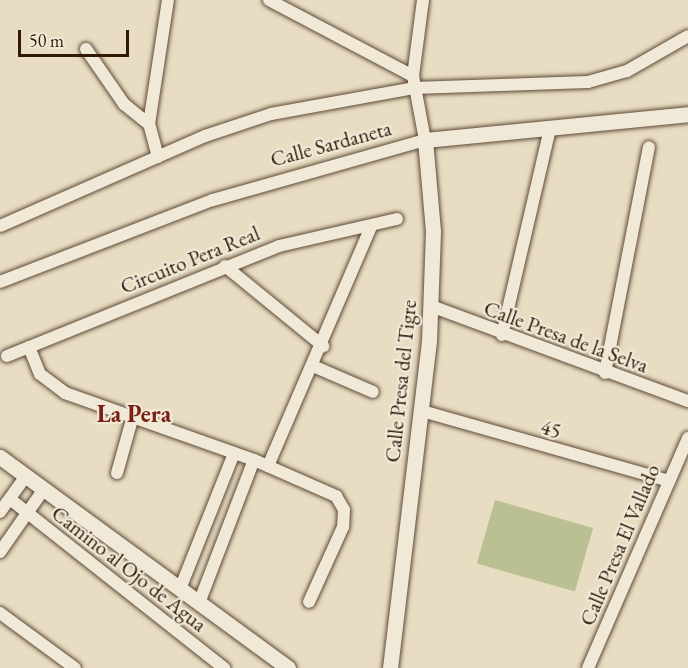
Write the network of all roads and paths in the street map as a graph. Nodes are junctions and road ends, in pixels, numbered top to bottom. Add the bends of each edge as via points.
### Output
1 (168, 0) edge
2 (269, 0) edge
3 (423, 0) edge
4 (688, 36) edge
5 (86, 49) dead end
6 (414, 87) junction
7 (688, 114) edge
8 (149, 124) junction
9 (550, 128) junction
10 (425, 140) junction
11 (649, 147) dead end
12 (158, 157) junction
13 (397, 219) dead end
14 (0, 226) edge
15 (371, 226) junction
16 (225, 266) junction
17 (0, 282) edge
18 (431, 306) junction
19 (502, 335) junction
20 (323, 346) junction
21 (29, 347) junction
22 (7, 356) dead end
23 (313, 366) junction
24 (605, 373) junction
25 (373, 392) dead end
26 (688, 401) edge
27 (422, 411) junction
28 (133, 416) junction
29 (688, 438) edge
30 (234, 453) junction
31 (0, 457) edge
32 (254, 460) junction
33 (268, 466) junction
34 (117, 474) dead end
35 (26, 476) junction
36 (669, 481) junction
37 (44, 489) junction
38 (9, 499) junction
39 (0, 512) edge
40 (26, 512) junction
41 (0, 552) edge
42 (180, 589) junction
43 (309, 602) dead end
44 (199, 603) junction
45 (0, 613) edge
46 (210, 664) edge
47 (75, 668) edge
48 (224, 668) edge
49 (288, 668) edge
50 (390, 668) edge
51 (588, 668) edge

1 - 8 street
2 - 6 street
3 - 6 street
4 - 6 street via 627,71 588,82
5 - 8 street via 124,104
6 - 10 street, Calle Presa del Tigre
6 - 12 street via 272,114
7 - 9 street, Calle Sardaneta
8 - 12 street
9 - 10 street, Calle Sardaneta
9 - 19 street
10 - 17 street, Calle Sardaneta via 213,200
10 - 18 street, Calle Presa del Tigre via 433,231
11 - 24 street
12 - 14 street
13 - 15 street, Circuito Pera Real
15 - 16 street, Circuito Pera Real via 279,246
15 - 20 street
16 - 20 street
16 - 21 street, Circuito Pera Real
18 - 19 street, Calle Presa de la Selva
18 - 27 street, Calle Presa del Tigre
19 - 24 street, Calle Presa de la Selva
20 - 23 street
21 - 22 street, Circuito Pera Real
21 - 28 street via 51,386
23 - 25 street
23 - 33 street
24 - 26 street, Calle Presa de la Selva
27 - 36 street, 45
27 - 50 street, Calle Presa del Tigre
28 - 30 street
28 - 34 street
29 - 36 street, Calle Presa El Vallado
30 - 32 street
30 - 42 street
31 - 35 street
32 - 33 street
32 - 44 street
33 - 43 street via 336,496 344,518
35 - 37 street
35 - 38 street
36 - 51 street, Calle Presa El Vallado
37 - 40 street
37 - 42 street
38 - 39 street
38 - 40 street, Camino al Ojo de Agua
40 - 41 street
40 - 46 street, Camino al Ojo de Agua
42 - 44 street
44 - 49 street
45 - 47 street
46 - 48 street, Camino al Ojo de Agua

